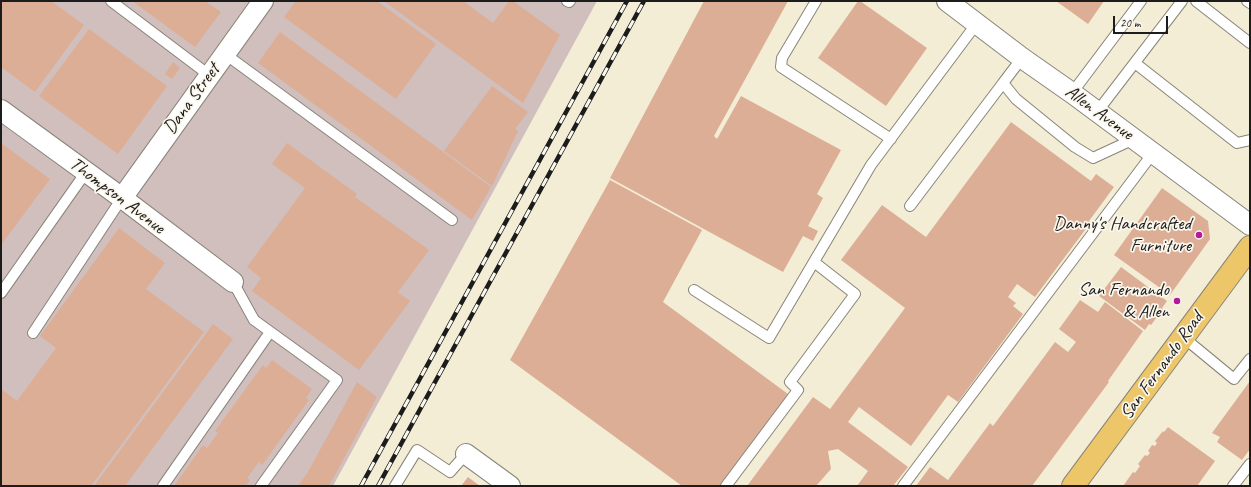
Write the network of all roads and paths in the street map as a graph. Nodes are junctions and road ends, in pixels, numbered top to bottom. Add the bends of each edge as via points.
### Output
1 (111, 1) edge
2 (263, 1) edge
3 (816, 1) edge
4 (947, 1) edge
5 (1141, 1) edge
6 (1182, 1) edge
7 (1196, 1) edge
8 (1247, 1) edge
9 (1250, 4) edge
10 (977, 23) junction
11 (1250, 43) edge
12 (225, 54) junction
13 (1022, 58) junction
14 (1135, 63) junction
15 (209, 75) junction
16 (1003, 83) junction
17 (1072, 93) junction
18 (1, 110) edge
19 (1097, 112) junction
20 (891, 139) junction
21 (1134, 139) junction
22 (1250, 140) edge
23 (1153, 153) junction
24 (86, 172) junction
25 (122, 198) junction
26 (910, 206) dead end
27 (452, 220) dead end
28 (1250, 225) edge
29 (1250, 247) edge
30 (814, 262) junction
31 (233, 282) joint
32 (694, 290) dead end
33 (1, 293) edge
34 (270, 332) junction
35 (33, 333) dead end
36 (1183, 338) junction
37 (1250, 358) edge
38 (466, 454) joint
39 (1250, 464) edge
40 (163, 486) edge
41 (261, 486) edge
42 (395, 486) edge
43 (510, 486) edge
44 (726, 486) edge
45 (903, 486) edge
46 (1073, 486) edge
47 (1233, 486) edge

1 - 15 lane
2 - 12 street, Dana Street
3 - 20 lane via 782,58 781,67
4 - 10 street, Allen Avenue
5 - 17 lane
6 - 14 lane
7 - 11 lane
8 - 9 lane
10 - 13 street, Allen Avenue
10 - 20 lane
12 - 15 street, Dana Street
12 - 27 lane
13 - 16 lane
13 - 17 street, Allen Avenue
14 - 19 lane
14 - 22 lane via 1237,143
15 - 25 street, Dana Street
16 - 21 lane via 1016,99 1075,147 1093,158
16 - 26 lane
17 - 19 street, Allen Avenue
18 - 24 street, Thompson Avenue
19 - 21 street, Allen Avenue
20 - 30 lane via 871,165
21 - 23 street, Allen Avenue
23 - 28 street, Allen Avenue
23 - 45 lane
24 - 25 street, Thompson Avenue
24 - 33 lane
25 - 31 street, Thompson Avenue
25 - 35 lane
29 - 36 main road, San Fernando Road
30 - 32 lane via 769,338
30 - 44 lane via 855,294 790,382 798,390
31 - 34 lane via 254,320
34 - 40 lane
34 - 41 lane via 337,380
36 - 37 lane via 1234,379
36 - 46 main road, San Fernando Road
38 - 42 lane via 450,472 417,450
38 - 43 street
39 - 47 lane

